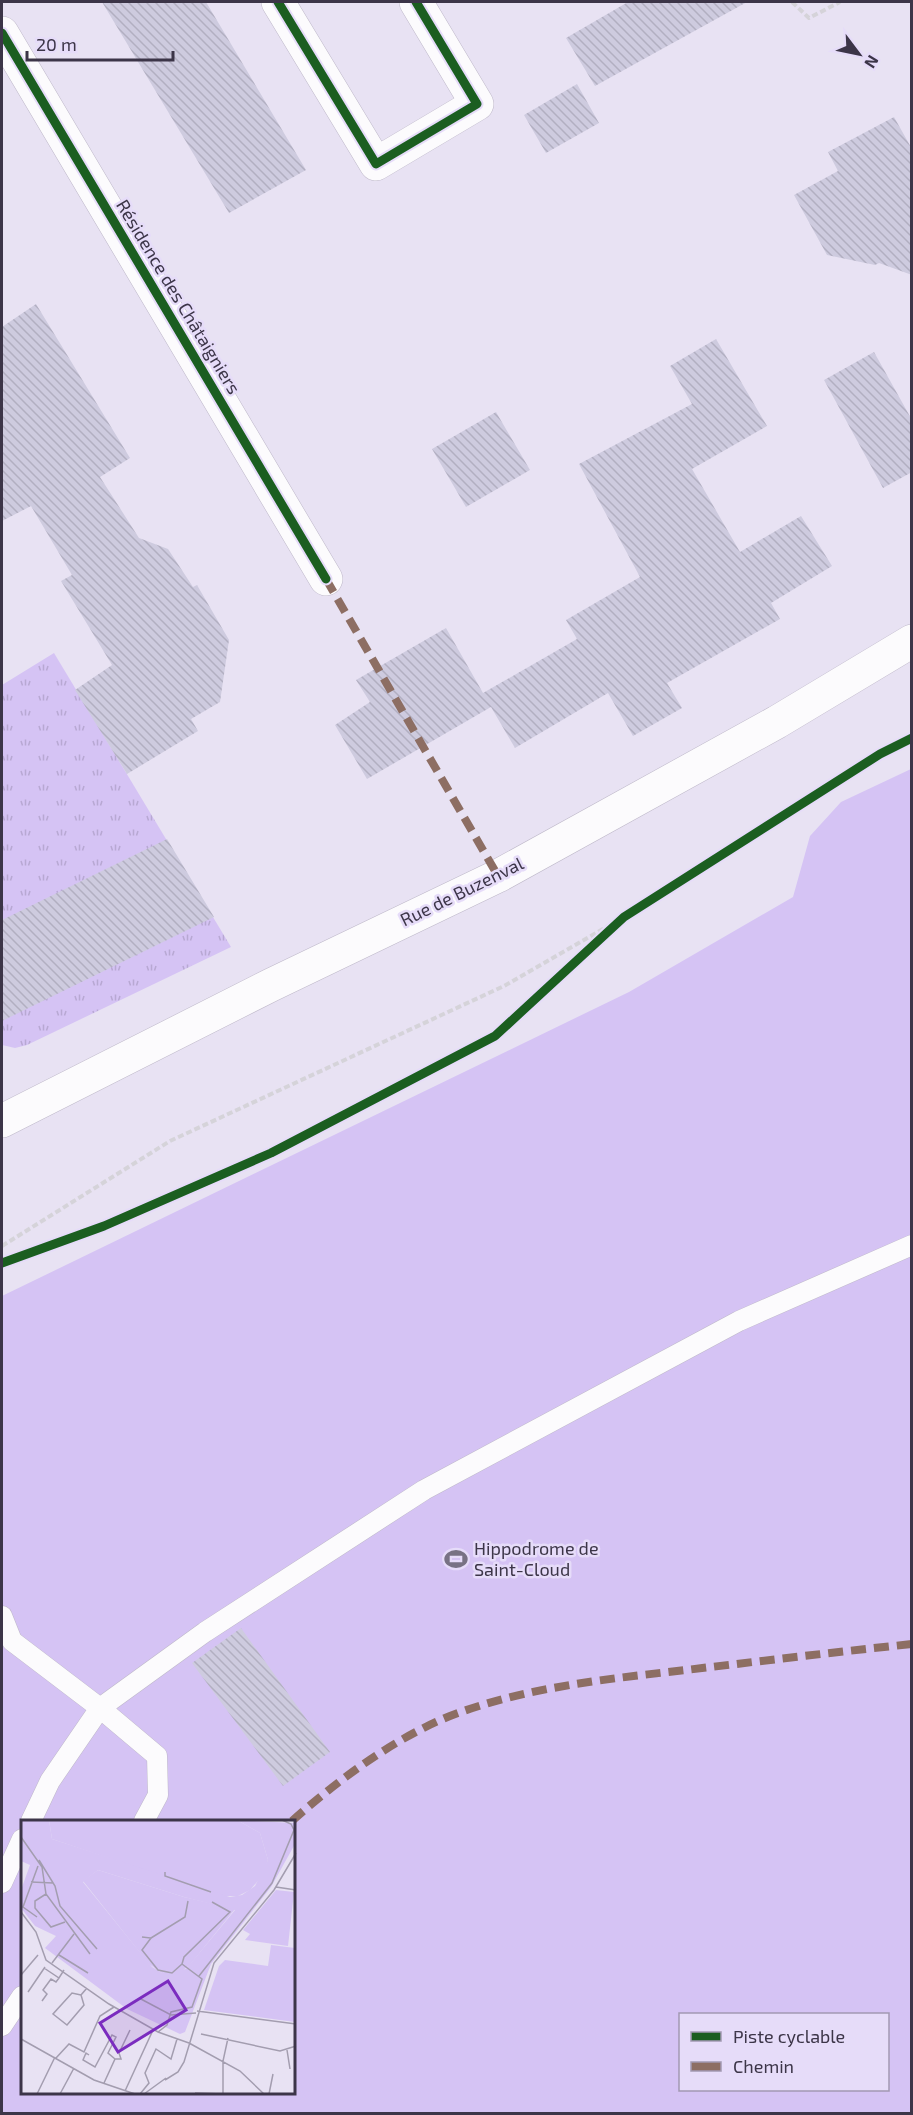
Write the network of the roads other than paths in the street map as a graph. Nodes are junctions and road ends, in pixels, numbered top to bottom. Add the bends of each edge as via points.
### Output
1 (278, 2) edge
2 (416, 2) edge
3 (2, 33) edge
4 (326, 579) dead end
5 (912, 641) edge
6 (5, 1113) edge
7 (912, 1245) edge
8 (2, 1616) edge
9 (100, 1708) junction
10 (31, 1820) edge
11 (145, 1820) edge
12 (21, 1841) edge
13 (2, 1883) edge
14 (21, 1998) edge
15 (2, 2026) edge

1 - 2 street via 376,164 477,104
3 - 4 street, Résidence des Châtaigniers
5 - 6 street, Rue de Buzenval via 777,722 498,876
7 - 9 lane via 739,1321 424,1490 205,1632
8 - 9 lane via 12,1641
9 - 10 lane via 50,1781
9 - 11 lane via 157,1756 158,1795
12 - 13 lane
14 - 15 lane

